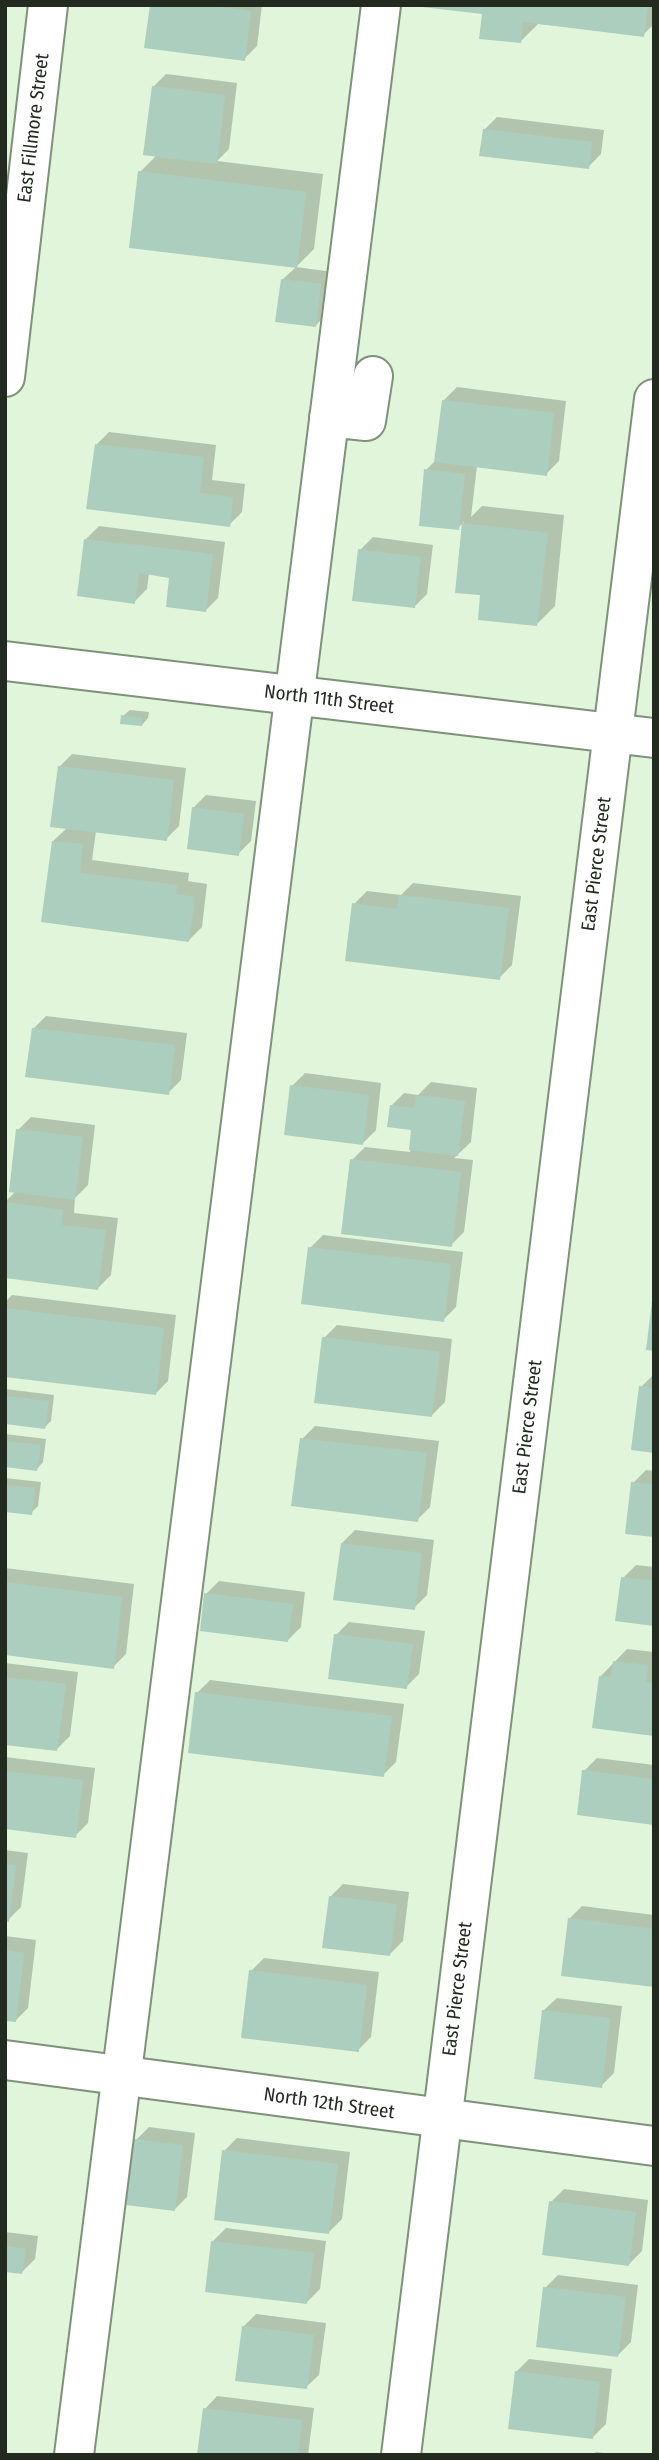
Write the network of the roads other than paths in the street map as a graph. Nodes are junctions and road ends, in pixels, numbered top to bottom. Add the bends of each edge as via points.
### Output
1 (48, 5) edge
2 (382, 5) edge
3 (373, 376) dead end
4 (5, 377) edge
5 (654, 399) edge
6 (329, 417) junction
7 (5, 661) edge
8 (293, 696) junction
9 (613, 733) junction
10 (654, 738) edge
11 (5, 2060) edge
12 (120, 2076) junction
13 (443, 2119) junction
14 (654, 2146) edge
15 (74, 2455) edge
16 (401, 2455) edge

1 - 4 street, East Fillmore Street
2 - 6 street
3 - 6 street via 366,421
5 - 9 street, East Pierce Street
6 - 8 street
7 - 8 street, North 11th Street
8 - 9 street, North 11th Street
8 - 12 street
9 - 10 street, North 11th Street
9 - 13 street, East Pierce Street
11 - 12 street, North 12th Street
12 - 13 street, North 12th Street
12 - 15 street
13 - 14 street, North 12th Street
13 - 16 street, East Pierce Street

